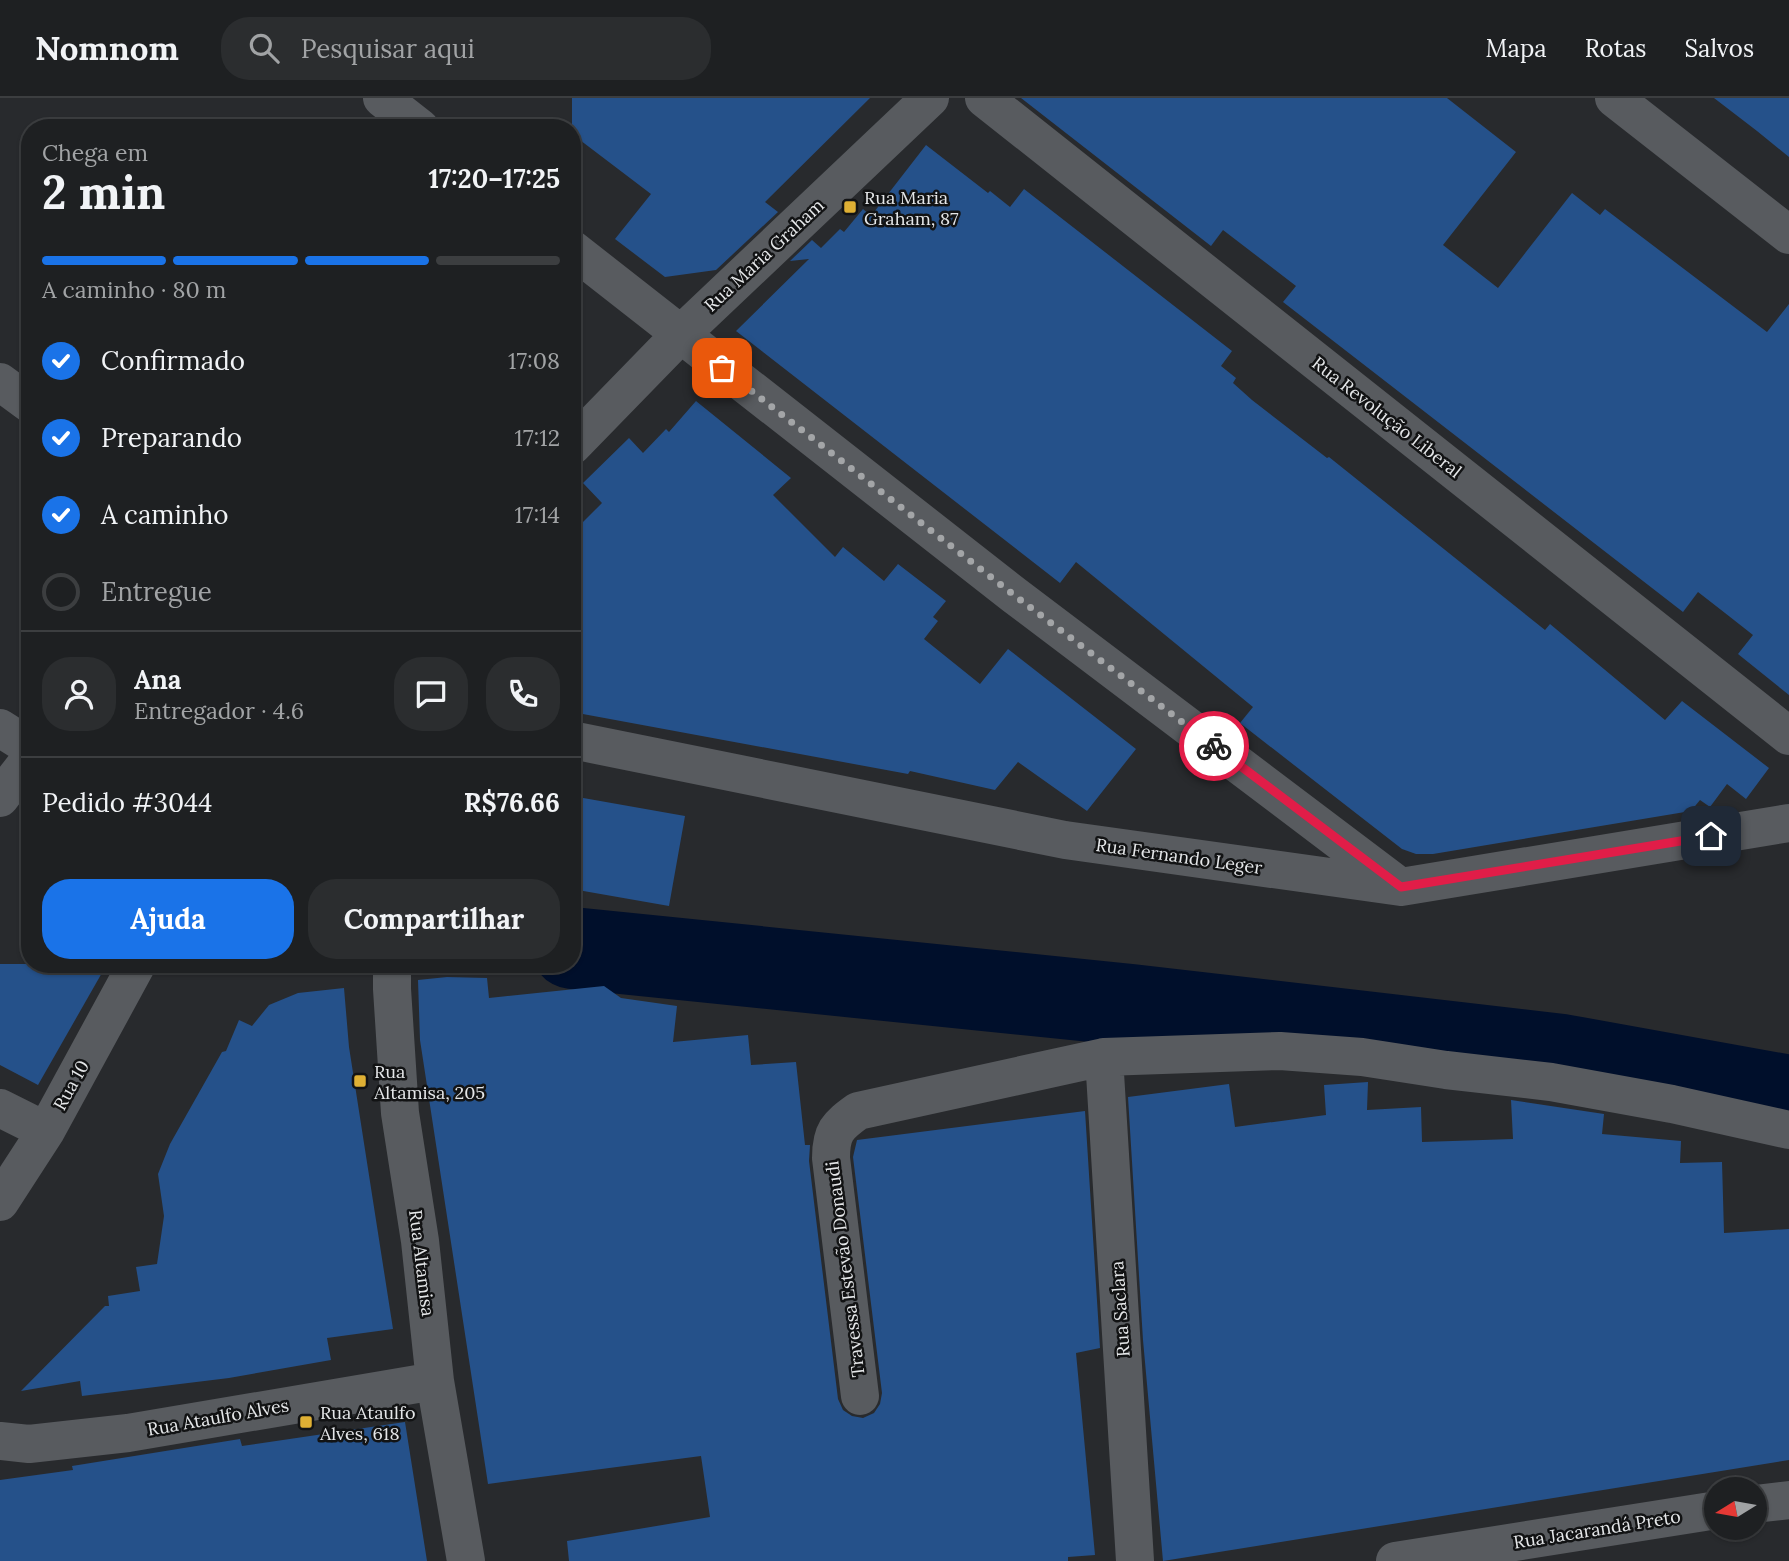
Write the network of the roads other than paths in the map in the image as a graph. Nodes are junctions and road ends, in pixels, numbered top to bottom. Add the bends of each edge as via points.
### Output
1 (382, 98) edge
2 (930, 98) edge
3 (985, 98) edge
4 (1614, 98) edge
5 (409, 119) edge
6 (1789, 235) edge
7 (581, 256) edge
8 (680, 335) junction
9 (0, 382) edge
10 (21, 397) edge
11 (581, 437) edge
12 (0, 728) edge
13 (1789, 736) edge
14 (21, 741) edge
15 (581, 742) edge
16 (21, 771) edge
17 (0, 798) edge
18 (1789, 823) edge
19 (1401, 887) junction
20 (133, 973) edge
21 (392, 977) edge
22 (1104, 1057) junction
23 (0, 1108) edge
24 (1789, 1130) edge
25 (46, 1131) junction
26 (0, 1202) edge
27 (435, 1381) junction
28 (860, 1396) dead end
29 (0, 1441) edge
30 (1789, 1500) edge
31 (1768, 1502) edge
32 (1704, 1512) edge
33 (466, 1561) edge
34 (1135, 1561) edge
35 (1395, 1561) edge

1 - 5 street
2 - 8 street, Rua Maria Graham
3 - 13 street, Rua Revolução Liberal
4 - 6 street
7 - 8 street
8 - 11 street, Rua Maria Graham
8 - 19 street
9 - 10 street
12 - 14 street
15 - 19 street, Rua Fernando Leger via 1065,840
16 - 17 street
18 - 19 street, Rua Fernando Leger
20 - 25 street, Rua 10
21 - 27 street, Rua Altamisa via 400,1113
22 - 24 street, Travessa Estevão Donaudi via 1280,1051 1362,1057 1552,1082
22 - 28 street, Travessa Estevão Donaudi via 858,1111 840,1124 831,1139 831,1158
22 - 34 street, Rua Saclara
23 - 25 street
25 - 26 street, Rua 10
27 - 29 street, Rua Ataulfo Alves via 128,1433 29,1444
27 - 33 street, Rua Altamisa
30 - 31 street
32 - 35 street, Rua Jacarandá Preto

